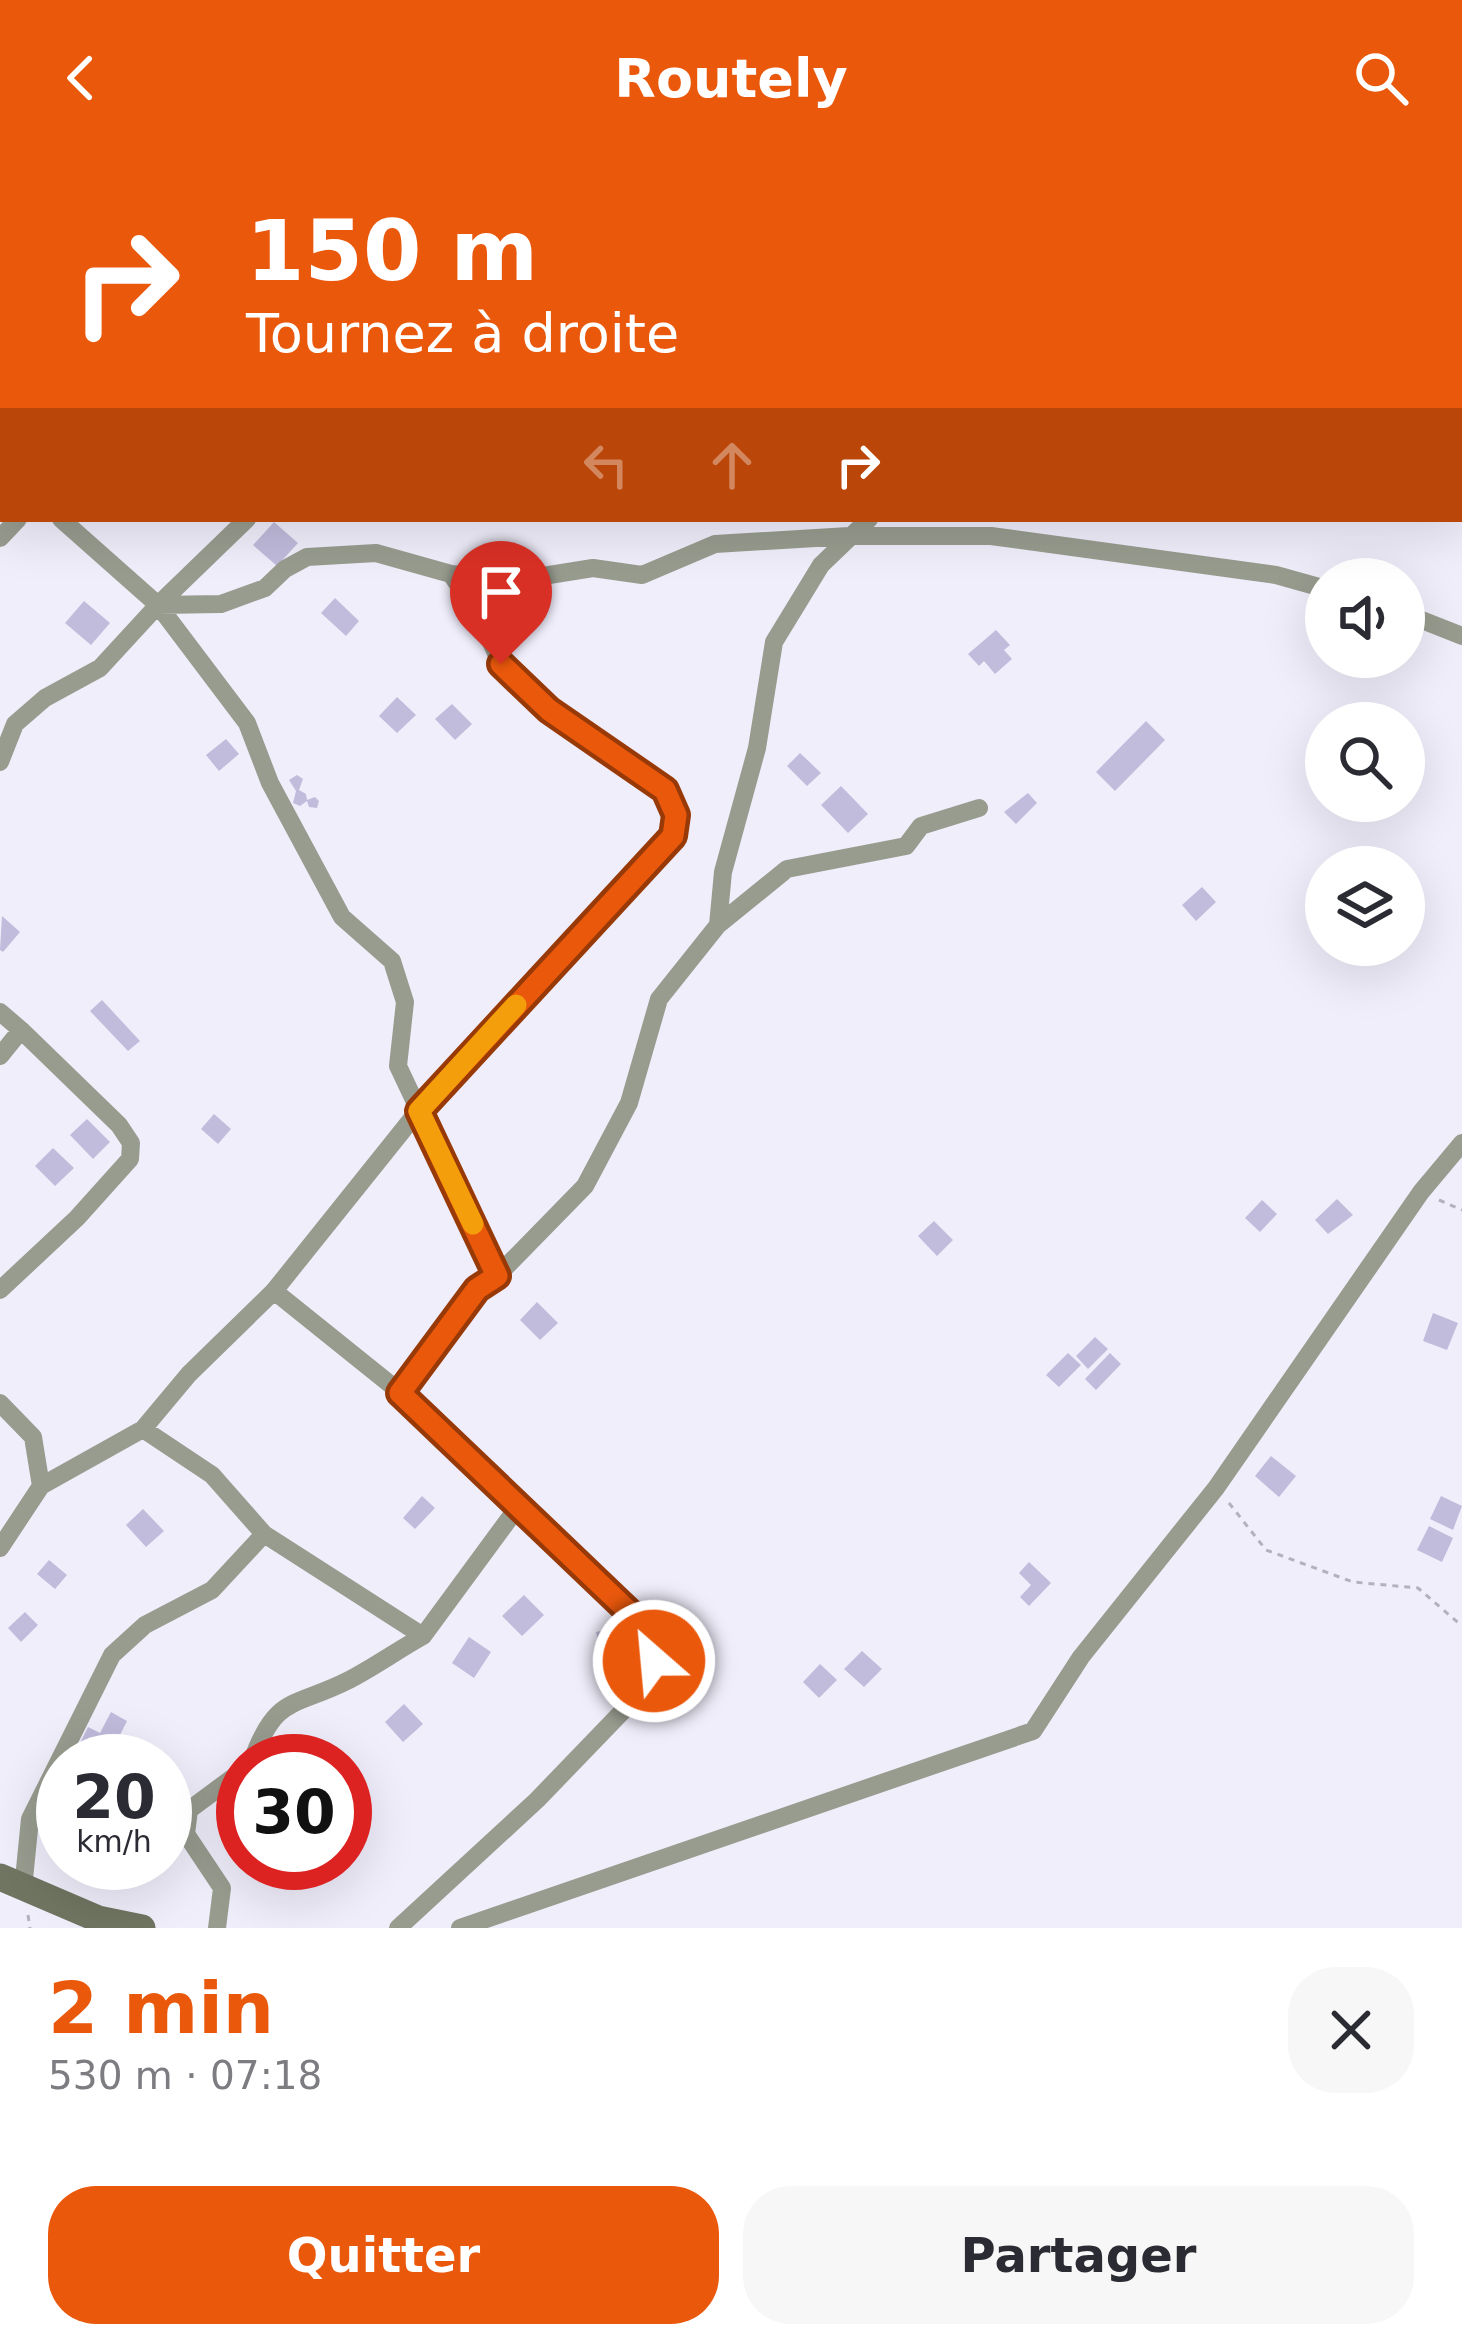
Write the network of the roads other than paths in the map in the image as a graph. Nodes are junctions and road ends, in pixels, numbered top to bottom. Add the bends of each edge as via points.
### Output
1 (64, 522) edge
2 (244, 522) edge
3 (865, 522) edge
4 (849, 536) junction
5 (451, 574) junction
6 (1305, 583) edge
7 (158, 605) junction
8 (1425, 621) edge
9 (1462, 636) edge
10 (0, 762) edge
11 (979, 808) dead end
12 (718, 925) junction
13 (0, 1012) edge
14 (21, 1030) junction
15 (0, 1057) edge
16 (419, 1111) junction
17 (1462, 1143) edge
18 (497, 1276) junction
19 (0, 1290) edge
20 (274, 1291) junction
21 (400, 1393) junction
22 (0, 1403) edge
23 (143, 1429) junction
24 (41, 1486) junction
25 (520, 1504) junction
26 (265, 1534) junction
27 (0, 1548) edge
28 (423, 1636) junction
29 (262, 1734) edge
30 (216, 1790) edge
31 (216, 1879) edge
32 (12, 1883) edge
33 (222, 1890) edge
34 (142, 1928) edge
35 (217, 1928) edge
36 (398, 1928) edge
37 (460, 1928) edge

1 - 7 street
2 - 7 street
3 - 4 street
4 - 5 street via 715,544 642,575 593,568 518,580
4 - 6 street via 991,536
4 - 12 street via 820,565 774,642
5 - 7 street via 376,553 307,556 265,588 221,604
5 - 16 street via 501,664 549,710 665,790 676,815 673,836
7 - 10 street via 100,668 15,724
7 - 16 street via 248,723 269,783 342,917 392,961 405,1002 398,1066
8 - 9 street
11 - 12 street via 921,826 906,846 787,869
12 - 18 street via 659,999 628,1103 585,1186
13 - 14 street
14 - 15 street
14 - 19 street via 119,1125 131,1143 130,1160
16 - 18 street
16 - 20 street
17 - 37 street via 1033,1731
18 - 21 street via 477,1289
20 - 21 street
20 - 23 street
21 - 25 street
22 - 24 street via 33,1437
23 - 24 street
23 - 26 street via 212,1475
24 - 27 street
25 - 28 street
25 - 36 street via 647,1629 654,1661 646,1687
26 - 28 street
26 - 32 street via 212,1589 145,1625 112,1655 30,1819
28 - 29 street via 345,1682 290,1702
30 - 31 street via 189,1810 186,1834
32 - 34 main road
33 - 35 street

